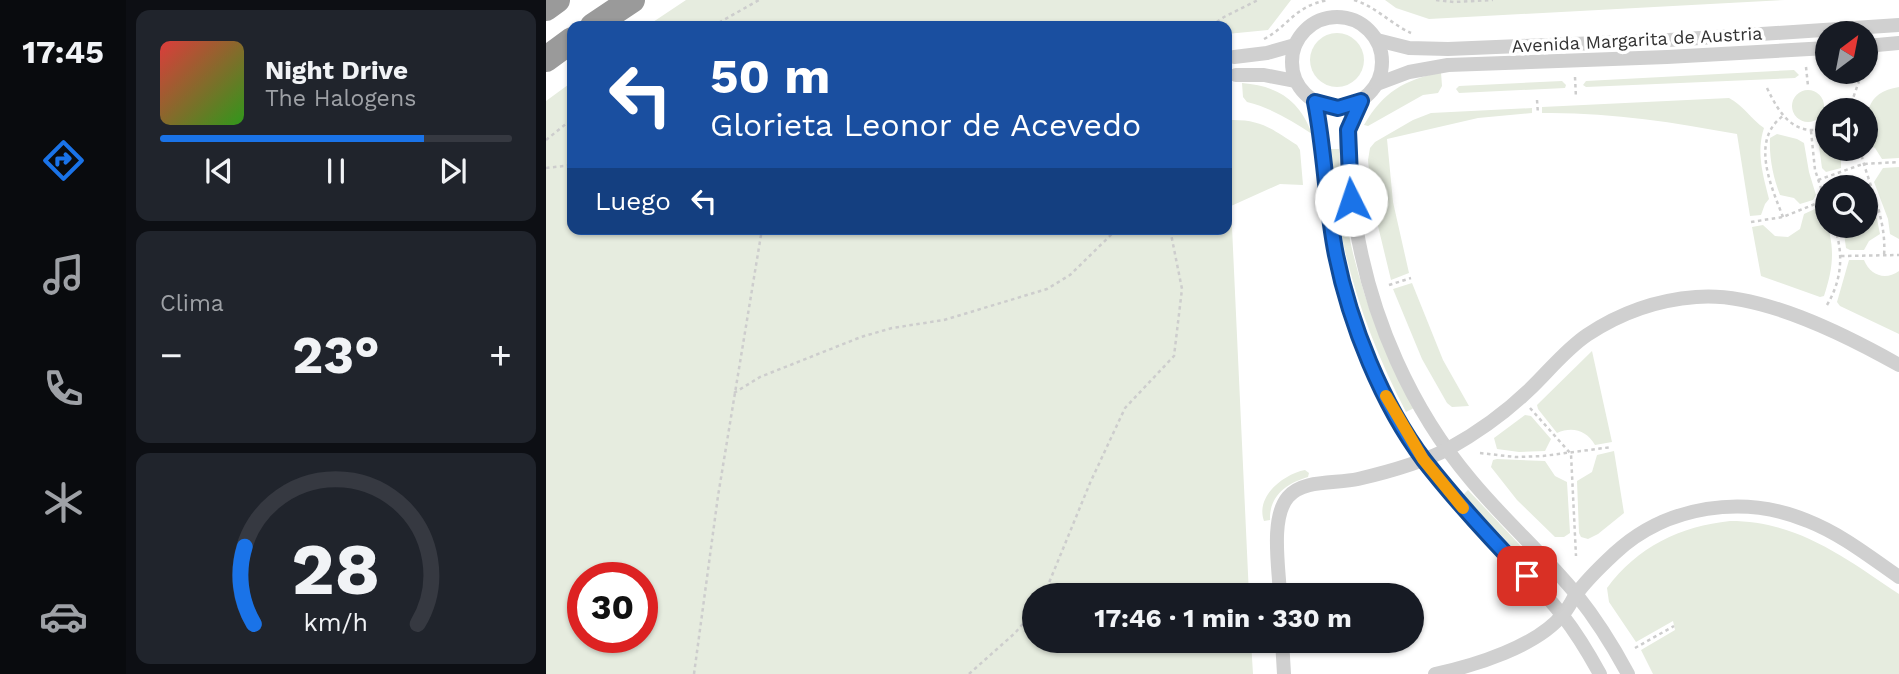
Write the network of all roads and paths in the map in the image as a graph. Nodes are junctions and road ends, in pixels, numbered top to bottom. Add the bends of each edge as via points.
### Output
1 (557, 0) edge
2 (632, 0) edge
3 (759, 0) edge
4 (1258, 0) edge
5 (1328, 0) edge
6 (1354, 0) edge
7 (1436, 0) edge
8 (1493, 0) edge
9 (546, 8) edge
10 (600, 21) edge
11 (722, 21) edge
12 (1218, 21) edge
13 (1899, 25) edge
14 (1419, 34) dead end
15 (1377, 40) junction
16 (1258, 41) dead end
17 (1899, 43) edge
18 (567, 44) edge
19 (1294, 45) junction
20 (1878, 45) edge
21 (1815, 49) edge
22 (1234, 57) dead end
23 (546, 59) edge
24 (1806, 67) dead end
25 (1236, 75) dead end
26 (1575, 77) dead end
27 (1295, 81) junction
28 (1377, 84) junction
29 (1808, 86) dead end
30 (1767, 88) dead end
31 (1576, 98) dead end
32 (1537, 100) dead end
33 (1361, 101) junction
34 (1315, 102) junction
35 (1538, 114) dead end
36 (1783, 116) junction
37 (567, 123) edge
38 (1815, 130) edge
39 (1811, 131) junction
40 (546, 140) edge
41 (1862, 161) edge
42 (1899, 162) edge
43 (1863, 164) junction
44 (567, 165) edge
45 (546, 167) edge
46 (1816, 175) edge
47 (1832, 175) edge
48 (1815, 204) edge
49 (1783, 217) junction
50 (1751, 222) dead end
51 (761, 235) edge
52 (1110, 235) edge
53 (1171, 235) edge
54 (1837, 238) edge
55 (1841, 256) junction
56 (1884, 256) junction
57 (1899, 256) edge
58 (1411, 278) dead end
59 (1389, 285) dead end
60 (1827, 305) dead end
61 (1899, 365) edge
62 (734, 393) junction
63 (1530, 408) dead end
64 (1612, 447) dead end
65 (1446, 450) junction
66 (1480, 453) dead end
67 (1571, 454) junction
68 (1423, 459) junction
69 (1576, 556) dead end
70 (1899, 577) edge
71 (1049, 583) edge
72 (1280, 583) edge
73 (1576, 594) junction
74 (1563, 616) junction
75 (1022, 625) edge
76 (1674, 626) dead end
77 (1635, 648) dead end
78 (1283, 653) edge
79 (694, 674) edge
80 (969, 674) edge
81 (1284, 674) edge
82 (1435, 674) edge
83 (1600, 674) edge
84 (1628, 674) edge

1 - 9 highway
2 - 10 highway
3 - 11 path
4 - 12 path
5 - 16 path via 1305,7 1274,34
6 - 14 path via 1395,26
7 - 8 path
13 - 15 street, Avenida Margarita de Austria via 1448,49 1409,48
15 - 19 street via 1366,27 1334,17 1317,21
15 - 28 street via 1382,70
17 - 20 street
18 - 23 highway
19 - 22 street
19 - 27 street
21 - 28 street, Avenida Margarita de Austria via 1448,65
24 - 29 path
25 - 27 street
26 - 31 path
27 - 34 street
28 - 33 street
30 - 36 path
32 - 35 path
33 - 34 street via 1338,108
33 - 65 street via 1347,137 1358,241 1389,343
34 - 68 street via 1334,242 1347,300 1384,392
36 - 39 path
36 - 49 path via 1769,134 1765,151
37 - 40 path
38 - 39 path
39 - 46 path
41 - 43 path
42 - 43 path
43 - 47 path
43 - 56 path via 1883,222
44 - 45 path
48 - 49 path
49 - 50 path
51 - 62 path
52 - 62 path via 1070,275 1047,289 944,320 861,337 760,377
53 - 71 path via 1182,289 1174,356 1125,408
54 - 55 path
55 - 56 path
55 - 60 path via 1835,292
56 - 57 path
58 - 59 path
61 - 65 street via 1755,302 1718,296 1657,302 1623,314 1586,336 1527,391
62 - 79 path
63 - 67 path
64 - 67 path
65 - 68 street
65 - 73 street
66 - 67 path via 1515,457
67 - 69 path
68 - 72 street via 1354,480 1297,489 1281,505 1277,522
68 - 74 street
70 - 73 street via 1809,521 1789,513 1731,505 1660,522 1616,553
73 - 74 street
73 - 84 street
74 - 82 street via 1493,658
74 - 83 street
75 - 80 path
76 - 77 path
78 - 81 street

